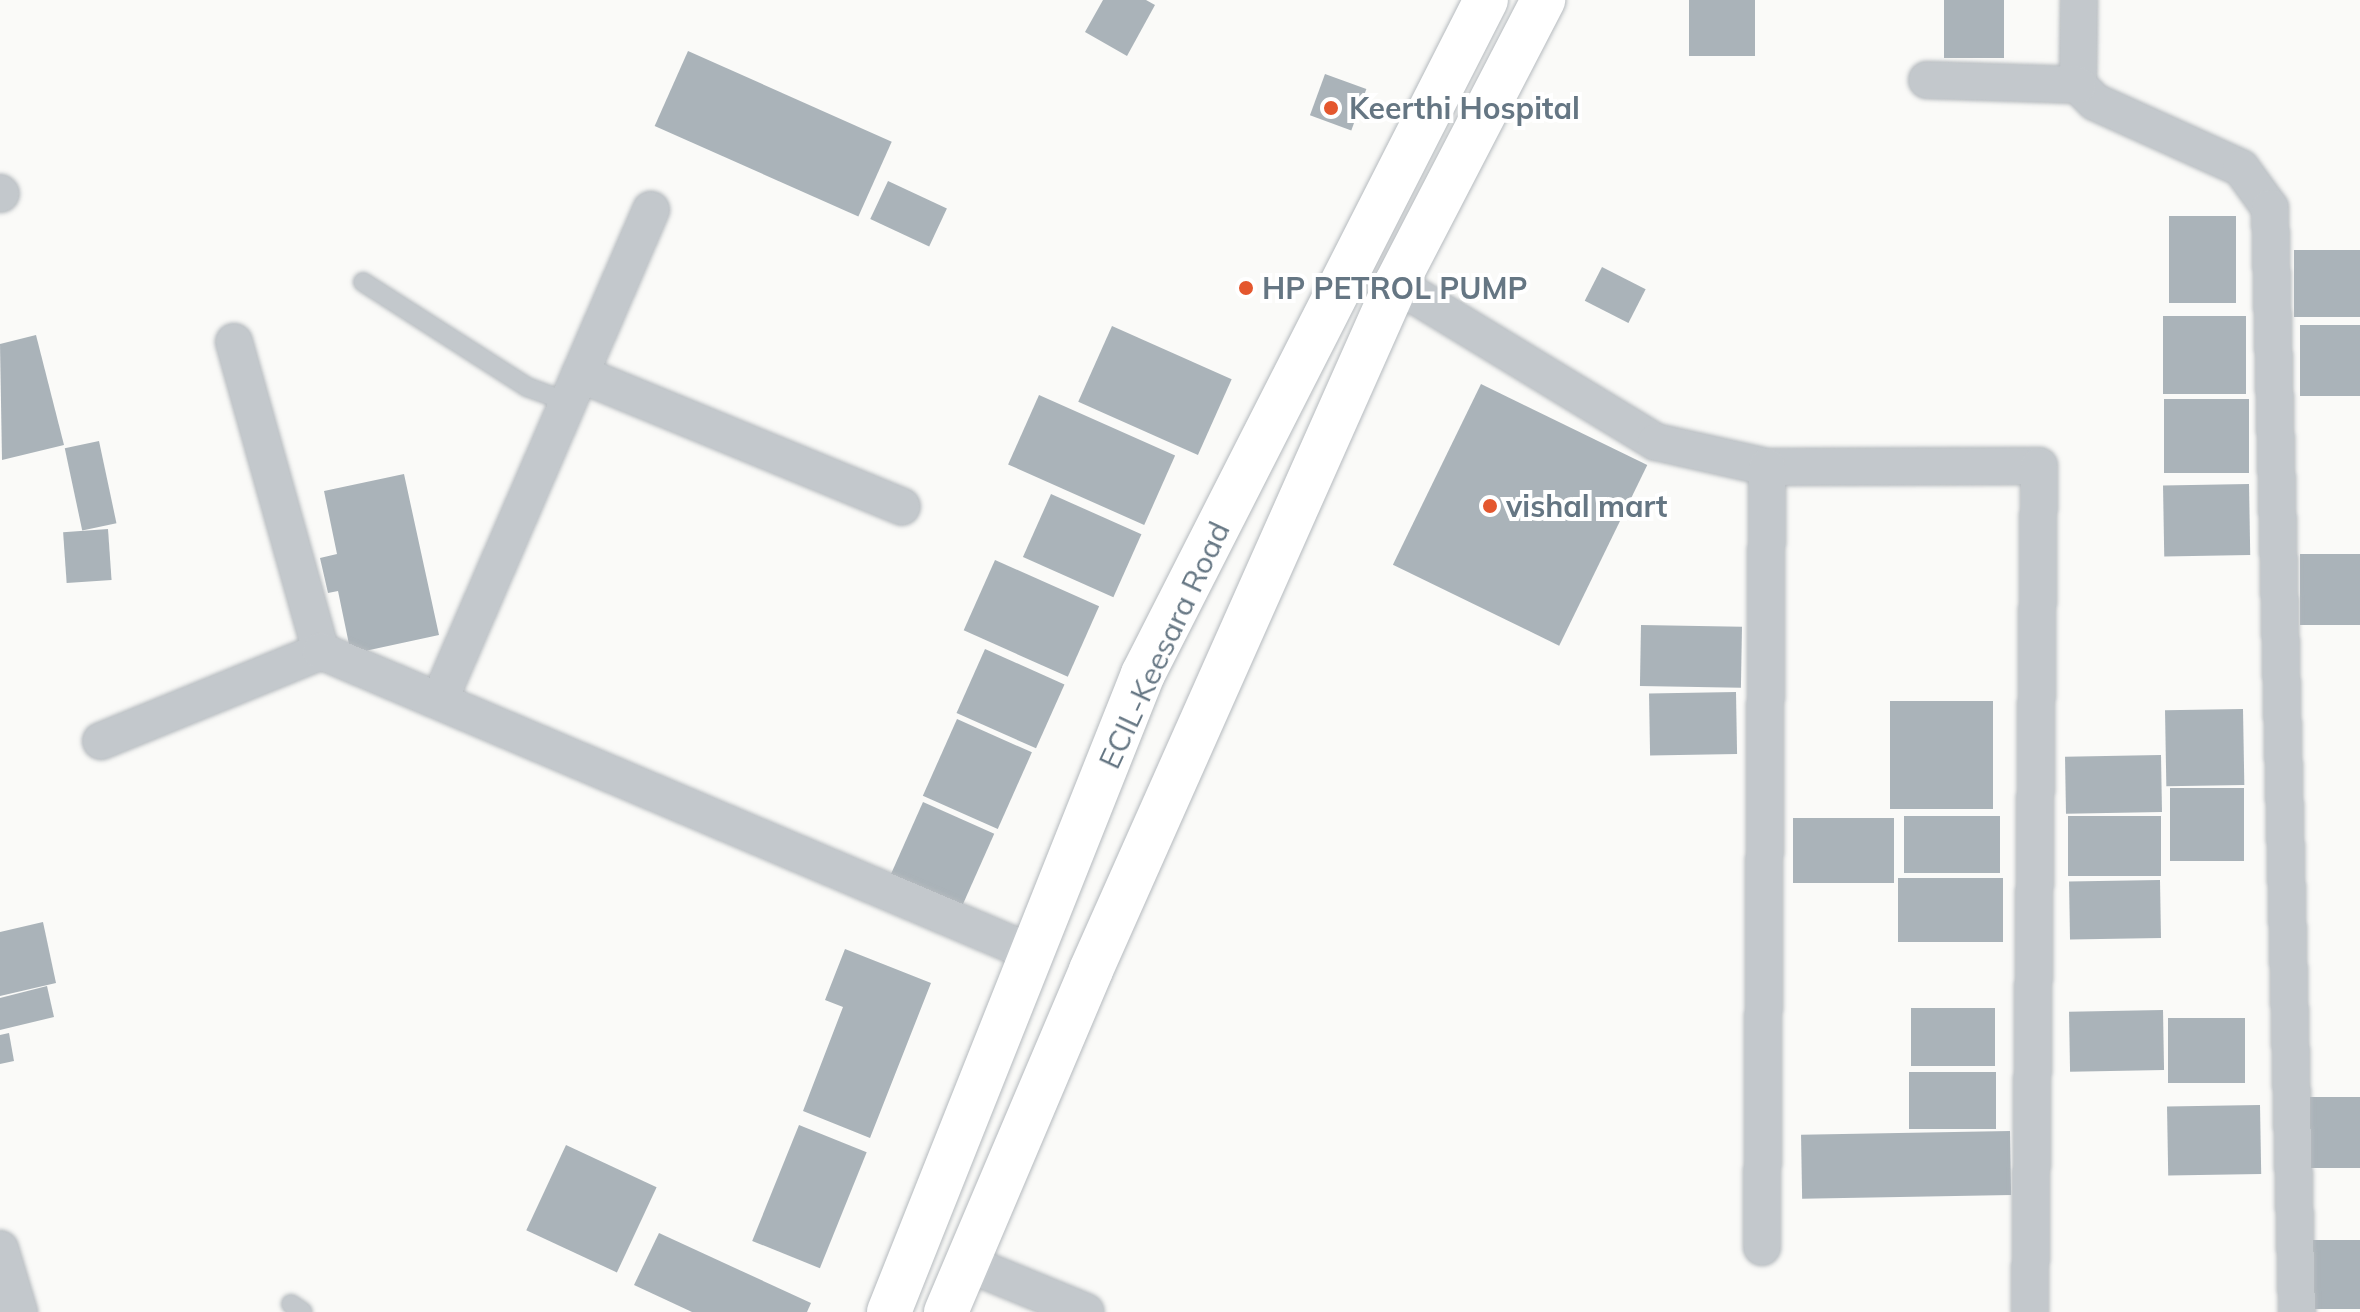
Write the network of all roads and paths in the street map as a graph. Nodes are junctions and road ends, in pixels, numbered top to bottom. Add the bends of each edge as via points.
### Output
1 (1486, 0) edge
2 (1543, 0) edge
3 (2079, 0) edge
4 (1927, 80) dead end
5 (2078, 85) junction
6 (651, 210) dead end
7 (363, 282) dead end
8 (1396, 284) junction
9 (234, 342) dead end
10 (574, 388) junction
11 (1767, 467) junction
12 (902, 507) dead end
13 (321, 651) junction
14 (439, 701) junction
15 (101, 741) dead end
16 (1032, 953) junction
17 (1762, 1247) dead end
18 (0, 1249) edge
19 (969, 1264) junction
20 (19, 1312) edge
21 (889, 1312) edge
22 (946, 1312) edge
23 (1086, 1312) edge
24 (2030, 1312) edge
25 (2297, 1312) edge

1 - 16 main road, ECIL-Keesara Road via 1143,674
2 - 8 main road, ECIL-Keesara Road
3 - 5 street
4 - 5 street
5 - 25 street via 2095,102 2241,168 2270,208
6 - 10 street
7 - 10 lane via 527,387
8 - 11 street via 1656,442
8 - 19 main road, ECIL-Keesara Road via 1091,970
9 - 13 street
10 - 12 street
10 - 14 street
11 - 17 street
11 - 24 street via 2039,466
13 - 14 street
13 - 15 street
14 - 16 street
16 - 21 main road, ECIL-Keesara Road
18 - 20 street
19 - 22 main road, ECIL-Keesara Road
19 - 23 street

